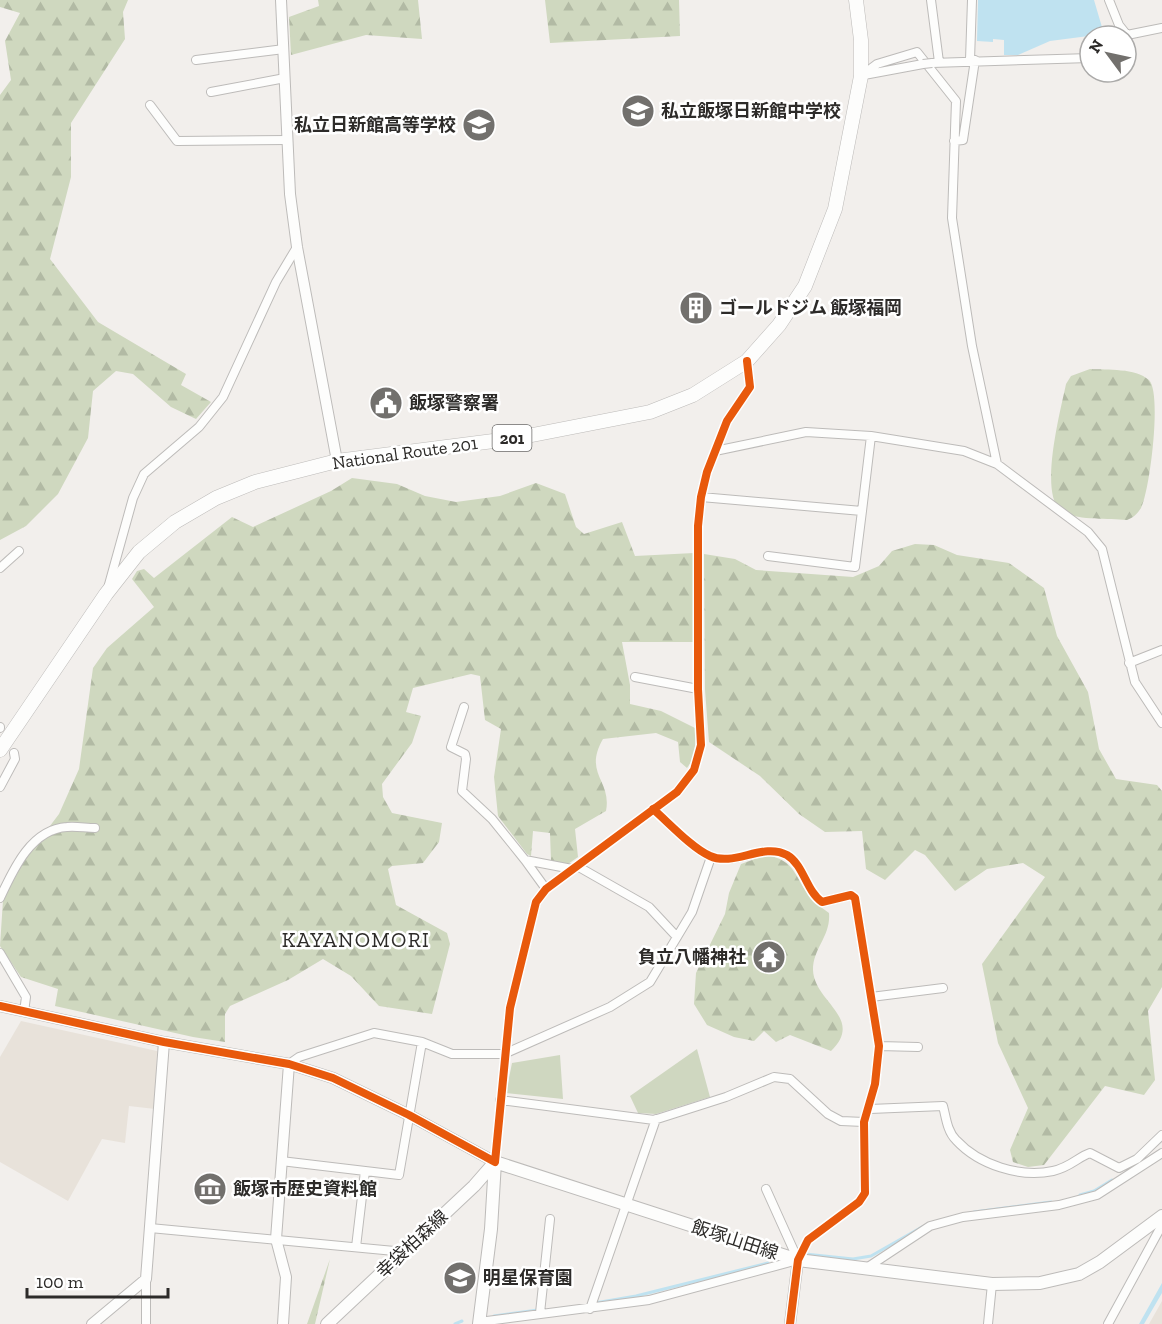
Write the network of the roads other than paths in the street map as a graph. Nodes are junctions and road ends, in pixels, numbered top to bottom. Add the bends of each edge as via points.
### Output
1 (280, 0) edge
2 (856, 0) edge
3 (932, 0) edge
4 (972, 0) edge
5 (1109, 0) edge
6 (1162, 28) edge
7 (284, 49) junction
8 (1078, 58) edge
9 (196, 60) dead end
10 (973, 60) junction
11 (936, 63) junction
12 (861, 76) junction
13 (285, 78) junction
14 (211, 92) dead end
15 (150, 105) dead end
16 (288, 140) junction
17 (954, 141) junction
18 (297, 247) junction
19 (747, 361) junction
20 (871, 436) junction
21 (714, 451) junction
22 (337, 461) junction
23 (997, 464) junction
24 (701, 497) junction
25 (862, 511) junction
26 (19, 551) dead end
27 (768, 556) dead end
28 (0, 568) edge
29 (106, 594) junction
30 (1162, 650) edge
31 (1129, 663) junction
32 (635, 677) dead end
33 (698, 689) junction
34 (464, 707) dead end
35 (1162, 723) edge
36 (7, 752) edge
37 (0, 787) edge
38 (653, 809) junction
39 (95, 828) dead end
40 (711, 857) junction
41 (525, 860) junction
42 (574, 867) junction
43 (546, 889) junction
44 (0, 898) edge
45 (677, 937) junction
46 (0, 952) edge
47 (943, 988) dead end
48 (870, 997) junction
49 (0, 1006) edge
50 (24, 1012) junction
51 (164, 1042) junction
52 (422, 1042) junction
53 (879, 1046) junction
54 (918, 1047) dead end
55 (504, 1054) junction
56 (289, 1064) junction
57 (500, 1100) junction
58 (870, 1109) junction
59 (409, 1115) junction
60 (656, 1119) junction
61 (864, 1122) junction
62 (1162, 1135) edge
63 (1162, 1153) edge
64 (281, 1161) junction
65 (495, 1162) junction
66 (1139, 1163) junction
67 (365, 1171) junction
68 (766, 1189) dead end
69 (626, 1206) junction
70 (1162, 1216) edge
71 (550, 1220) dead end
72 (1162, 1225) edge
73 (150, 1228) junction
74 (276, 1239) junction
75 (356, 1247) junction
76 (405, 1252) junction
77 (798, 1260) junction
78 (868, 1267) junction
79 (146, 1279) junction
80 (992, 1284) junction
81 (592, 1305) junction
82 (540, 1309) junction
83 (476, 1323) edge
84 (92, 1324) edge
85 (146, 1324) edge
86 (283, 1324) edge
87 (327, 1324) edge
88 (790, 1324) edge
89 (988, 1324) edge
90 (1108, 1324) edge

1 - 7 street
2 - 12 highway, National Route 201 / 201
3 - 11 street
4 - 10 street
5 - 6 street via 1127,35
7 - 9 street
7 - 13 street
8 - 10 street
10 - 11 street
10 - 17 street via 963,140
11 - 12 street, bridge
12 - 17 street via 877,64 917,52 956,101
12 - 19 highway, National Route 201 / 201 via 835,209 817,260 779,325
13 - 14 street
13 - 16 street
15 - 16 street via 177,141
16 - 18 street
17 - 23 street via 952,218 972,346
18 - 22 street
18 - 29 street via 276,282 223,397 199,427 144,474 133,498
19 - 21 street via 750,387 727,421
19 - 22 highway, National Route 201 / 201 via 693,395 650,412 517,438
20 - 21 street via 806,432
20 - 23 street via 964,451
20 - 25 street
21 - 24 street
22 - 29 highway, National Route 201 / 201 via 255,482 216,498 175,522 139,552
23 - 31 street via 1088,532 1102,549
24 - 25 street
24 - 33 street
25 - 27 street via 855,567
26 - 28 street
29 - 36 highway, National Route 201 / 201
30 - 31 street
31 - 35 street via 1135,681
32 - 33 street
33 - 38 street via 701,745 694,770 677,792
34 - 41 street via 451,747 465,754 462,791 492,819
36 - 37 street via 15,759
38 - 40 street
38 - 42 street
39 - 44 street via 66,827 36,840
40 - 45 street via 697,901
40 - 48 street via 778,852 794,861 814,896 822,902 851,895 855,898
41 - 42 street
41 - 43 street
42 - 43 street
42 - 45 street via 649,907
43 - 55 street via 536,902 520,959
45 - 55 street via 650,982 638,992
46 - 50 street via 26,997
47 - 48 street
48 - 53 street
49 - 50 street
50 - 51 street
51 - 56 street
51 - 73 street
52 - 55 street via 452,1054
52 - 56 street via 374,1033 298,1057
52 - 59 street
53 - 54 street
53 - 58 street
55 - 57 street
56 - 59 street via 333,1078
56 - 64 street
57 - 60 street
57 - 65 street
58 - 61 street
58 - 66 street via 942,1106 955,1139 997,1166 1023,1173 1071,1166 1090,1153 1119,1168
59 - 65 street
59 - 67 street via 399,1175
60 - 61 street via 783,1077 828,1114 841,1121
60 - 69 street
61 - 77 street via 864,1197 808,1240
62 - 66 street
63 - 66 street
64 - 67 street
64 - 74 street
65 - 69 main road, 飯塚山田線
65 - 76 main road, 幸袋柏森線
65 - 83 main road via 491,1229
66 - 78 street via 1096,1195 930,1226
67 - 75 street
68 - 77 street
69 - 77 main road, 飯塚山田線
69 - 81 street
70 - 80 main road, 飯塚山田線 via 1100,1263 1079,1274 1040,1283
71 - 82 street
72 - 90 street
73 - 74 street
73 - 79 street
74 - 75 street
74 - 86 street via 285,1277
75 - 76 street
76 - 87 main road, 幸袋柏森線
77 - 78 main road, 飯塚山田線
77 - 81 street via 649,1300
77 - 88 street
78 - 80 main road, 飯塚山田線
79 - 84 street
79 - 85 street
80 - 89 street
81 - 82 street
82 - 83 street

